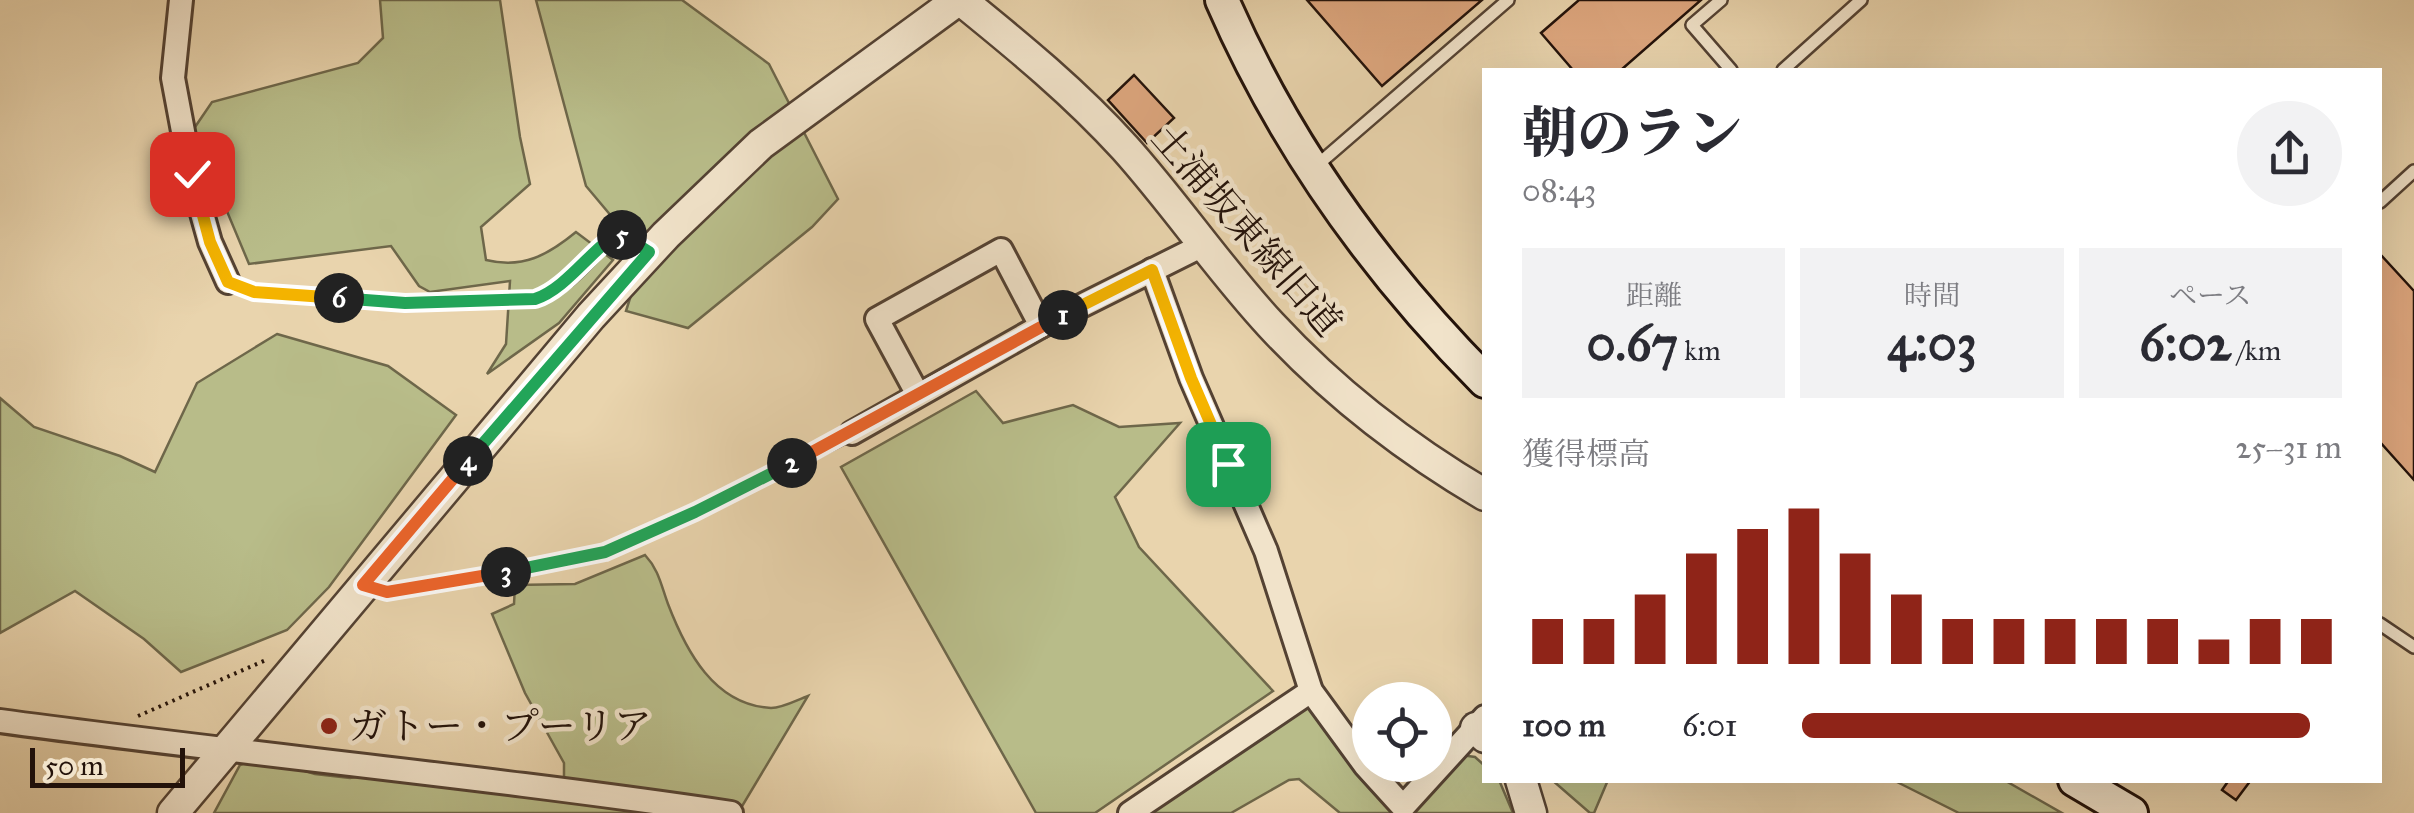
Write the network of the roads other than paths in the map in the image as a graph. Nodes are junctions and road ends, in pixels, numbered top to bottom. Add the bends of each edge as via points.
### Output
1 (181, 0) edge
2 (960, 0) edge
3 (1222, 0) edge
4 (1508, 0) edge
5 (1720, 0) edge
6 (1861, 0) edge
7 (1729, 68) edge
8 (1785, 68) edge
9 (1313, 169) junction
10 (2414, 171) edge
11 (2382, 200) edge
12 (1204, 244) junction
13 (649, 252) junction
14 (1152, 270) junction
15 (228, 282) joint
16 (1041, 326) junction
17 (1482, 377) edge
18 (917, 393) junction
19 (852, 432) joint
20 (1482, 493) edge
21 (363, 585) junction
22 (2382, 625) edge
23 (2414, 647) edge
24 (1311, 691) junction
25 (0, 721) edge
26 (1482, 727) edge
27 (226, 748) junction
28 (1522, 783) edge
29 (2081, 783) edge
30 (173, 813) edge
31 (731, 813) edge
32 (1130, 813) edge
33 (1530, 813) edge
34 (2131, 813) edge

1 - 15 street via 174,78 192,174
2 - 12 street, 土浦坂東線旧道 via 1073,94
2 - 13 street via 761,144
3 - 9 main road
4 - 9 lane
5 - 7 lane via 1692,25
6 - 8 lane
9 - 17 main road via 1386,271
10 - 11 lane
12 - 14 street
12 - 20 street, 土浦坂東線旧道 via 1340,394
13 - 15 lane via 618,234 568,282 535,299 405,303 254,292
13 - 21 street
14 - 16 street
14 - 24 street via 1266,551
16 - 18 street
16 - 18 street via 1001,250 877,319
18 - 19 street
19 - 21 lane via 605,552 387,592
21 - 27 street
22 - 23 lane
24 - 26 street via 1403,806
24 - 32 street
25 - 27 street
27 - 30 street
27 - 31 street
28 - 33 street
29 - 34 main road

